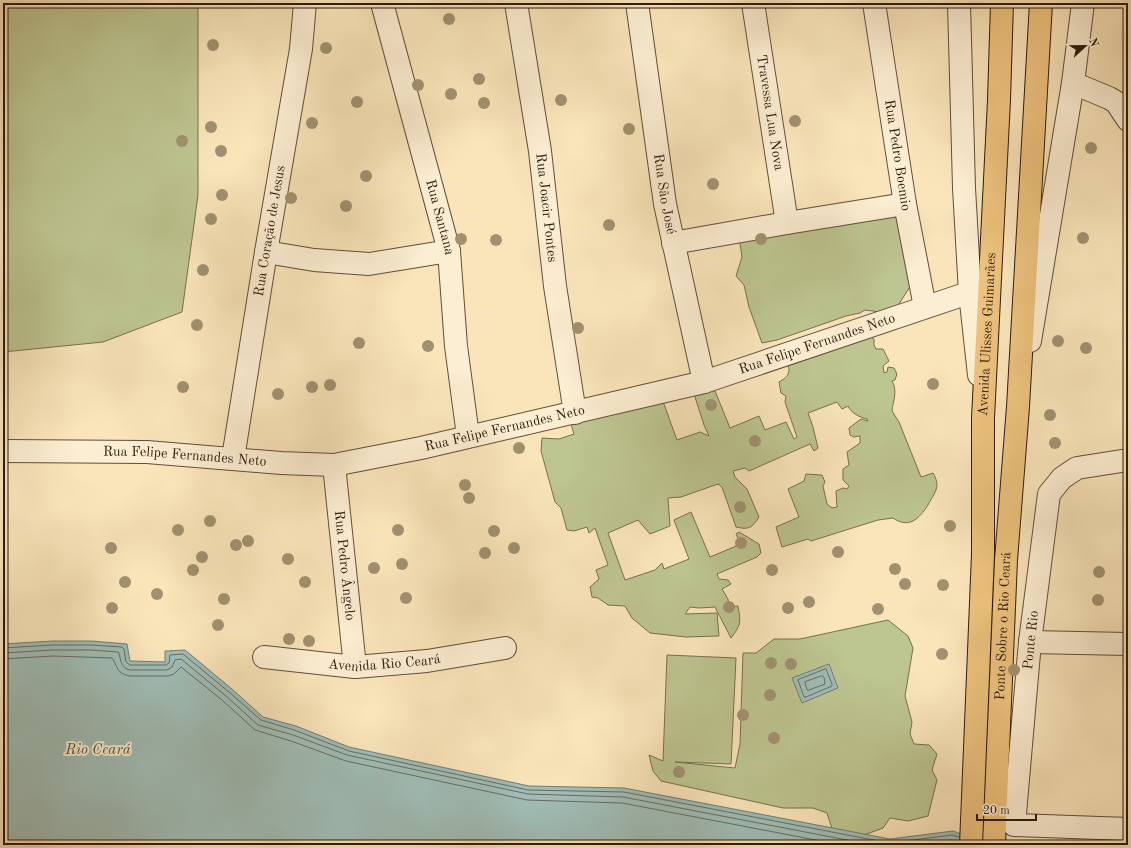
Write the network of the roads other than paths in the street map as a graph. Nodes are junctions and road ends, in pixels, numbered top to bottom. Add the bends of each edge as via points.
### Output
1 (305, 3) edge
2 (382, 3) edge
3 (516, 3) edge
4 (637, 3) edge
5 (753, 3) edge
6 (874, 3) edge
7 (959, 3) edge
8 (1002, 3) edge
9 (1041, 3) edge
10 (1083, 3) edge
11 (1072, 83) junction
12 (1128, 120) edge
13 (904, 204) junction
14 (787, 223) junction
15 (674, 243) junction
16 (449, 251) junction
17 (266, 252) junction
18 (980, 289) junction
19 (925, 307) junction
20 (704, 382) junction
21 (1018, 407) junction
22 (575, 413) junction
23 (983, 418) joint
24 (468, 436) junction
25 (3, 452) edge
26 (233, 458) junction
27 (1128, 460) edge
28 (334, 465) junction
29 (1030, 642) junction
30 (1128, 644) edge
31 (505, 648) dead end
32 (264, 657) dead end
33 (355, 667) junction
34 (1128, 829) edge
35 (971, 845) edge
36 (994, 845) edge

1 - 17 street, Rua Coração de Jesus via 301,49
2 - 16 street, Rua Santana
3 - 22 street, Rua Joacir Pontes via 540,151 555,286
4 - 15 street, Rua São José via 665,204
5 - 14 street, Travessa Lua Nova
6 - 13 street, Rua Pedro Boemio
7 - 18 street, Avenida Ulisses Guimarães via 964,188
8 - 18 main road, Avenida Ulisses Guimarães via 999,100
9 - 21 main road
10 - 11 street
11 - 12 street via 1116,102
11 - 21 street
13 - 14 street
13 - 19 street, Rua Pedro Boemio
14 - 15 street
15 - 20 street, Rua São José
16 - 17 street via 369,264 314,260
16 - 24 street, Rua Santana via 456,346
17 - 26 street, Rua Coração de Jesus
18 - 19 street, Rua Felipe Fernandes Neto
18 - 23 main road, Avenida Ulisses Guimarães
19 - 20 street, Rua Felipe Fernandes Neto
20 - 22 street, Rua Felipe Fernandes Neto
21 - 36 main road, Ponte Sobre o Rio Ceará via 1006,560
22 - 24 street, Rua Felipe Fernandes Neto
23 - 35 main road, Ponte Sobre o Rio Ceará via 983,554
24 - 28 street, Rua Felipe Fernandes Neto
25 - 26 street, Rua Felipe Fernandes Neto via 147,452
26 - 28 street, Rua Felipe Fernandes Neto
27 - 29 street, Ponte Rio via 1077,468 1062,478 1049,494
28 - 33 street, Rua Pedro Ângelo
29 - 30 street
29 - 34 street, Ponte Rio via 1014,825
31 - 33 street, Avenida Rio Ceará via 427,661
32 - 33 street, Avenida Rio Ceará

